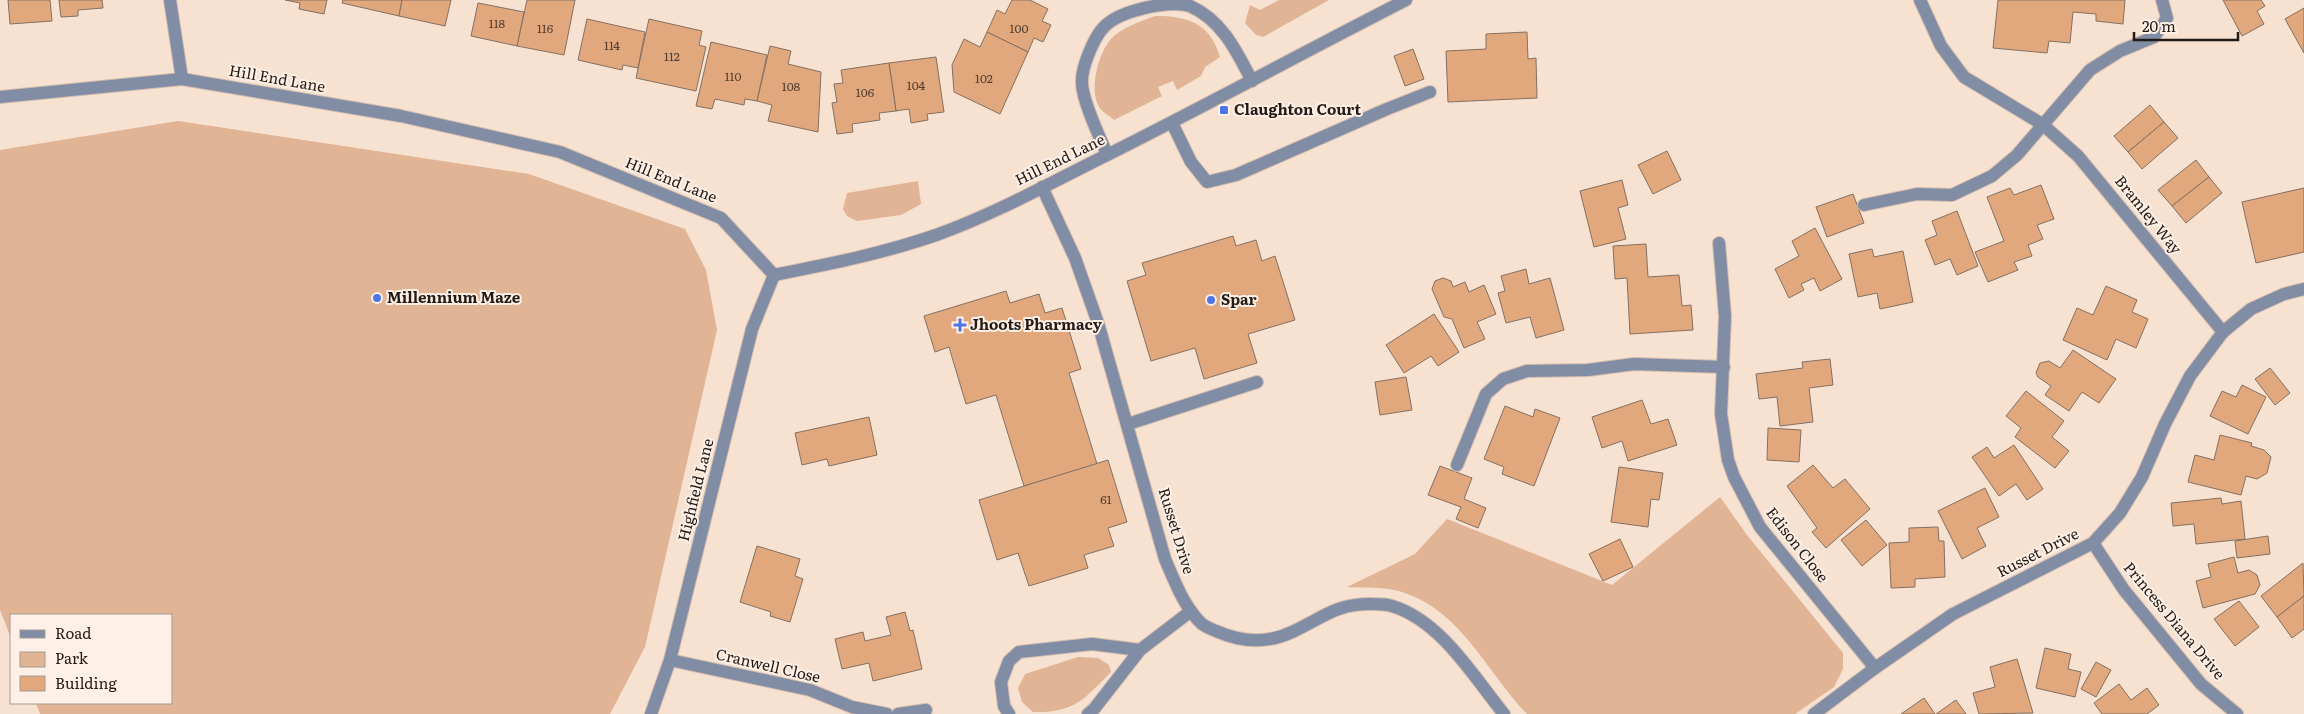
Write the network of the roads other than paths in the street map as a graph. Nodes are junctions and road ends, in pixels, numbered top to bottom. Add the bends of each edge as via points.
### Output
1 (170, 0) edge
2 (1406, 0) edge
3 (1920, 0) edge
4 (2162, 0) edge
5 (182, 79) junction
6 (1252, 81) junction
7 (1430, 92) dead end
8 (0, 97) edge
9 (1172, 123) junction
10 (2042, 124) junction
11 (1107, 154) junction
12 (1042, 187) junction
13 (1864, 205) dead end
14 (1719, 243) dead end
15 (774, 275) junction
16 (2304, 289) edge
17 (2223, 332) junction
18 (1724, 367) junction
19 (1257, 382) dead end
20 (1128, 424) junction
21 (1456, 465) dead end
22 (2093, 543) junction
23 (1191, 611) junction
24 (1140, 650) junction
25 (670, 660) junction
26 (1875, 668) junction
27 (926, 710) dead end
28 (651, 714) edge
29 (887, 714) edge
30 (898, 714) edge
31 (1009, 714) edge
32 (1088, 714) edge
33 (1504, 714) edge
34 (1814, 714) edge
35 (2237, 714) edge

1 - 5 street
2 - 6 street, Hill End Lane
3 - 10 street, Bramley Way via 1941,46 1964,78
4 - 10 street via 2167,18 2154,38 2120,50 2090,70
5 - 8 street, Hill End Lane
5 - 15 street, Hill End Lane via 401,116 560,152 721,218
6 - 9 street, Hill End Lane
6 - 11 street via 1235,49 1215,22 1189,6 1164,2 1132,10 1104,26 1089,53 1082,83 1093,124
7 - 9 street via 1236,175 1207,182 1190,162
9 - 11 street, Hill End Lane
10 - 13 street via 2017,155 1992,176 1952,195 1917,194
10 - 17 street, Bramley Way via 2078,156
11 - 12 street, Hill End Lane
12 - 15 street, Hill End Lane via 941,233 905,245
12 - 20 street, Russet Drive via 1078,267
14 - 18 street, Edison Close via 1725,316
15 - 25 street, Highfield Lane via 752,329
16 - 17 street, Russet Drive via 2251,309
17 - 22 street, Russet Drive via 2190,376 2134,492
18 - 21 street via 1634,364 1588,370 1527,371 1503,379 1486,394
18 - 26 street, Edison Close via 1721,414 1728,460 1744,498 1760,527
19 - 20 street
20 - 23 street, Russet Drive via 1165,559
22 - 26 street, Russet Drive via 1953,614
22 - 35 street, Princess Diana Drive via 2124,590 2201,684
23 - 24 street
23 - 33 street, Russet Drive via 1204,626 1252,641 1270,640 1292,633 1332,610 1358,604 1390,605 1415,615 1438,633
24 - 31 street via 1092,644 1019,652 1009,661 1001,682 1004,706
24 - 32 street
25 - 28 street, Highfield Lane
25 - 29 street, Cranwell Close via 810,690 852,707
26 - 34 street, Russet Drive
27 - 30 street

